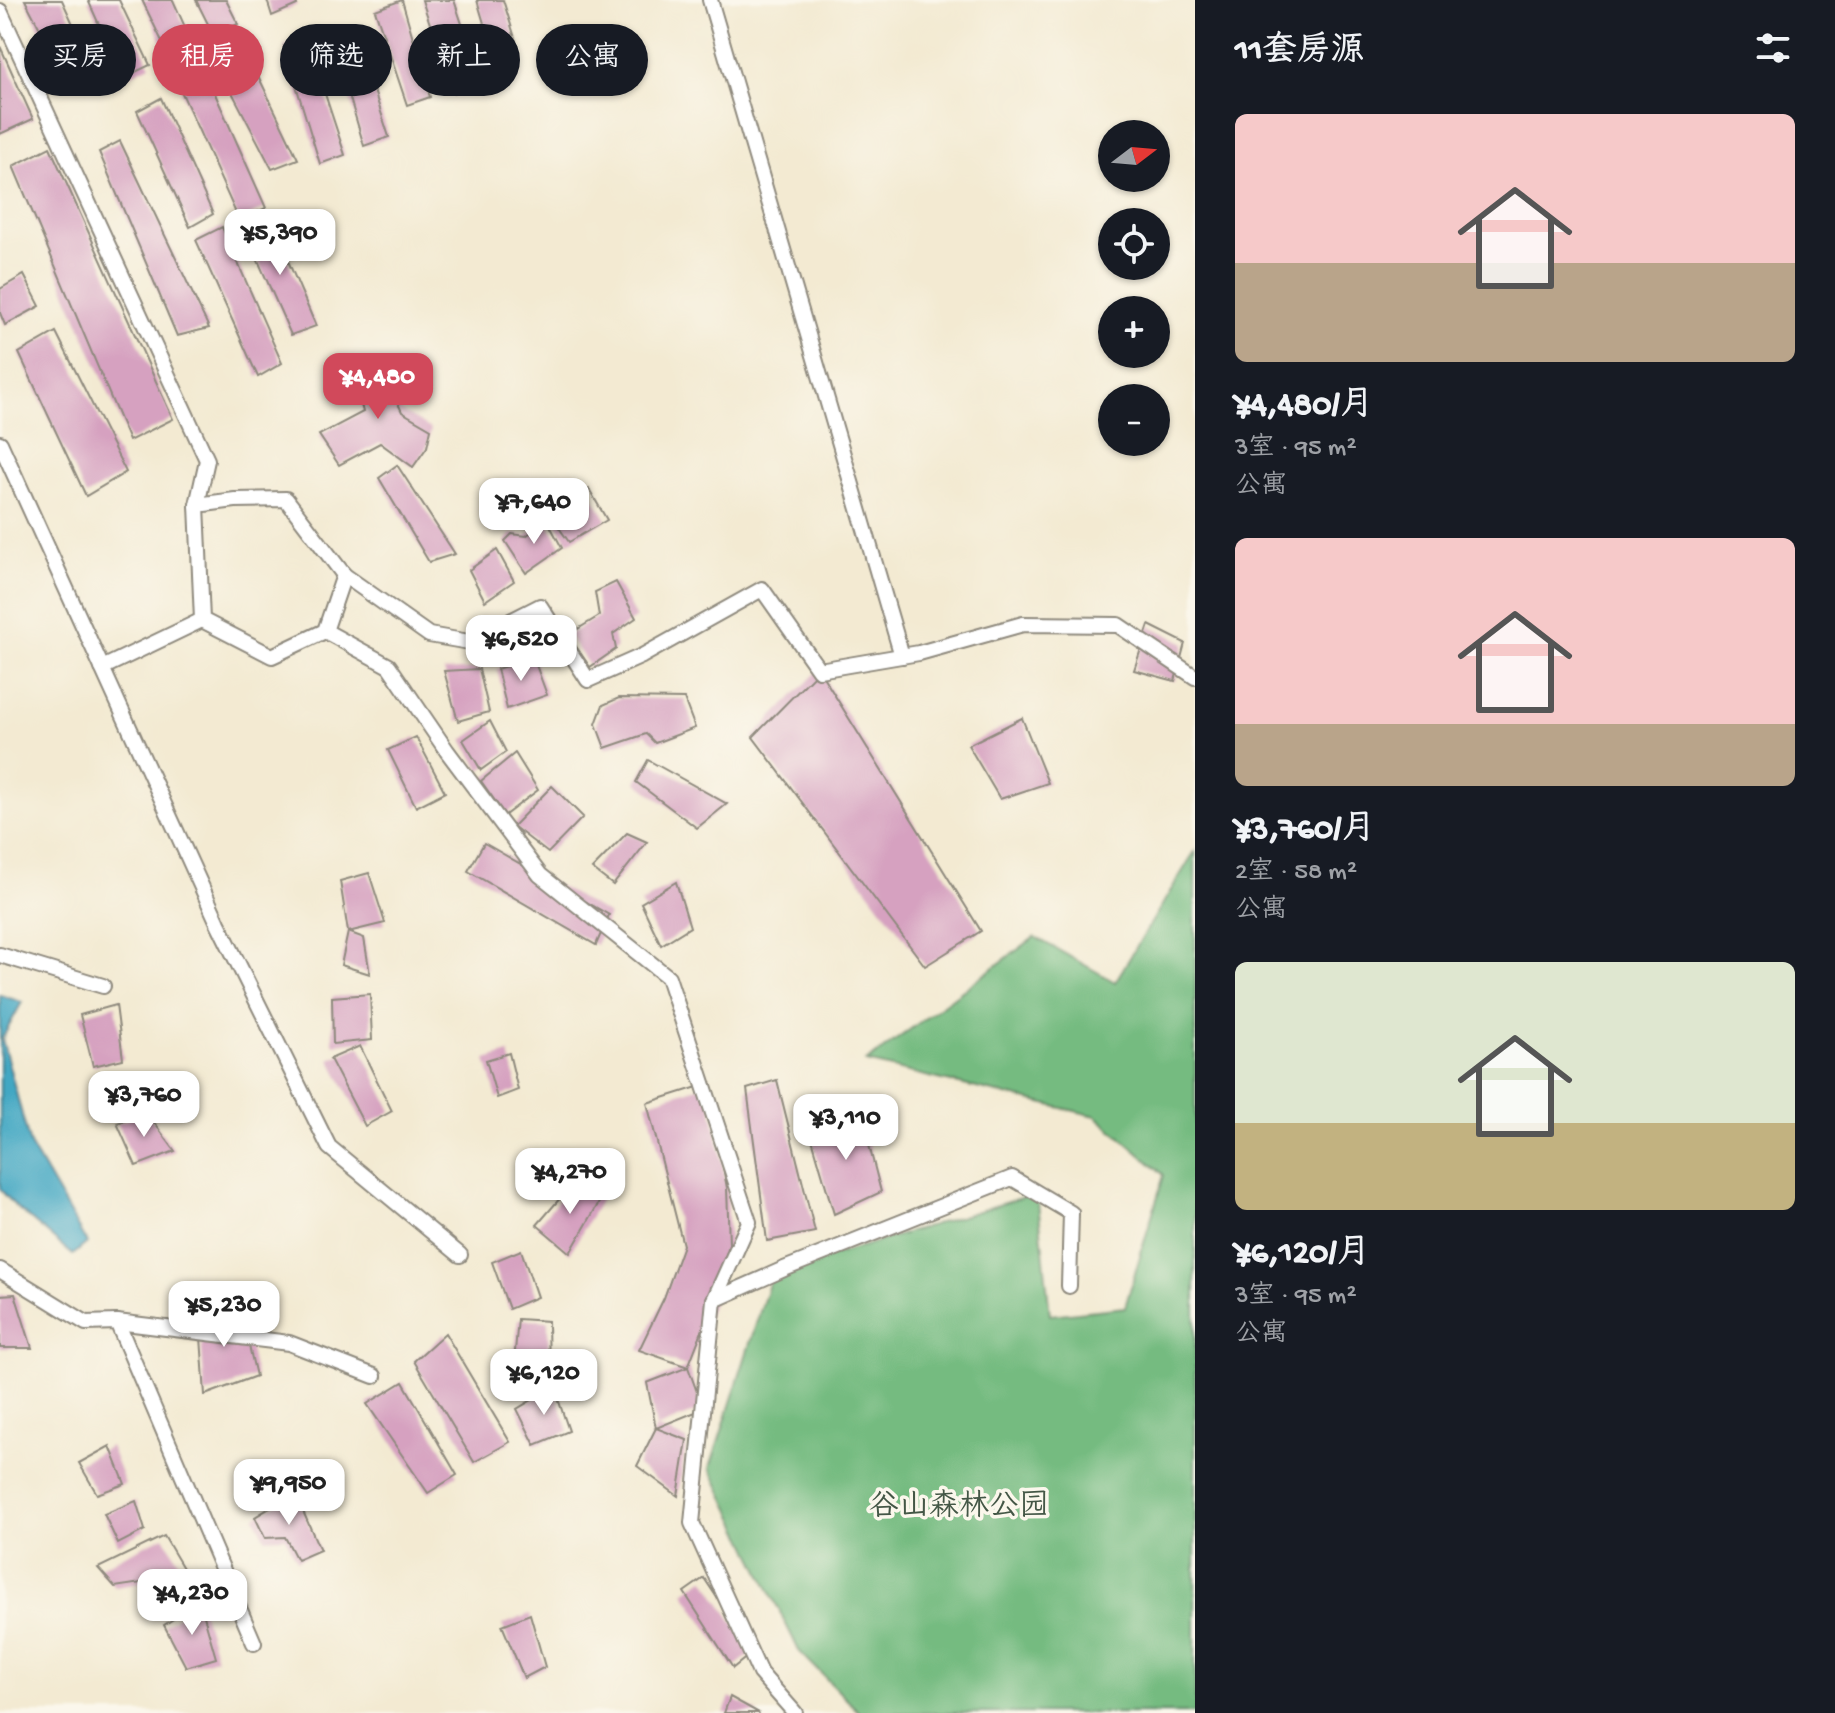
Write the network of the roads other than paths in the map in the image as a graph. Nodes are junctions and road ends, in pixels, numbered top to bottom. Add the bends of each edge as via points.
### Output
1 (710, 0) edge
2 (0, 11) edge
3 (0, 443) edge
4 (197, 505) junction
5 (344, 575) junction
6 (202, 620) junction
7 (325, 631) junction
8 (902, 656) junction
9 (102, 668) junction
10 (1195, 677) edge
11 (0, 955) edge
12 (103, 986) dead end
13 (460, 1255) dead end
14 (0, 1270) edge
15 (1069, 1286) dead end
16 (714, 1300) junction
17 (117, 1322) junction
18 (374, 1376) dead end
19 (254, 1643) dead end
20 (795, 1713) edge

1 - 8 street
2 - 4 street via 207,460
3 - 9 street
4 - 5 street via 286,499
4 - 6 street
5 - 7 street
5 - 8 street via 429,635 469,642 540,606 588,680 762,589 819,670
6 - 7 street via 272,656
6 - 9 street
7 - 16 street via 389,666 540,875 668,977 749,1222
8 - 10 street via 1023,624 1118,625
9 - 13 street via 218,923 329,1147
11 - 12 street
14 - 17 street via 86,1323
15 - 16 street via 1071,1213 1012,1178
16 - 20 street via 692,1523 760,1673
17 - 18 street via 289,1343
17 - 19 street

